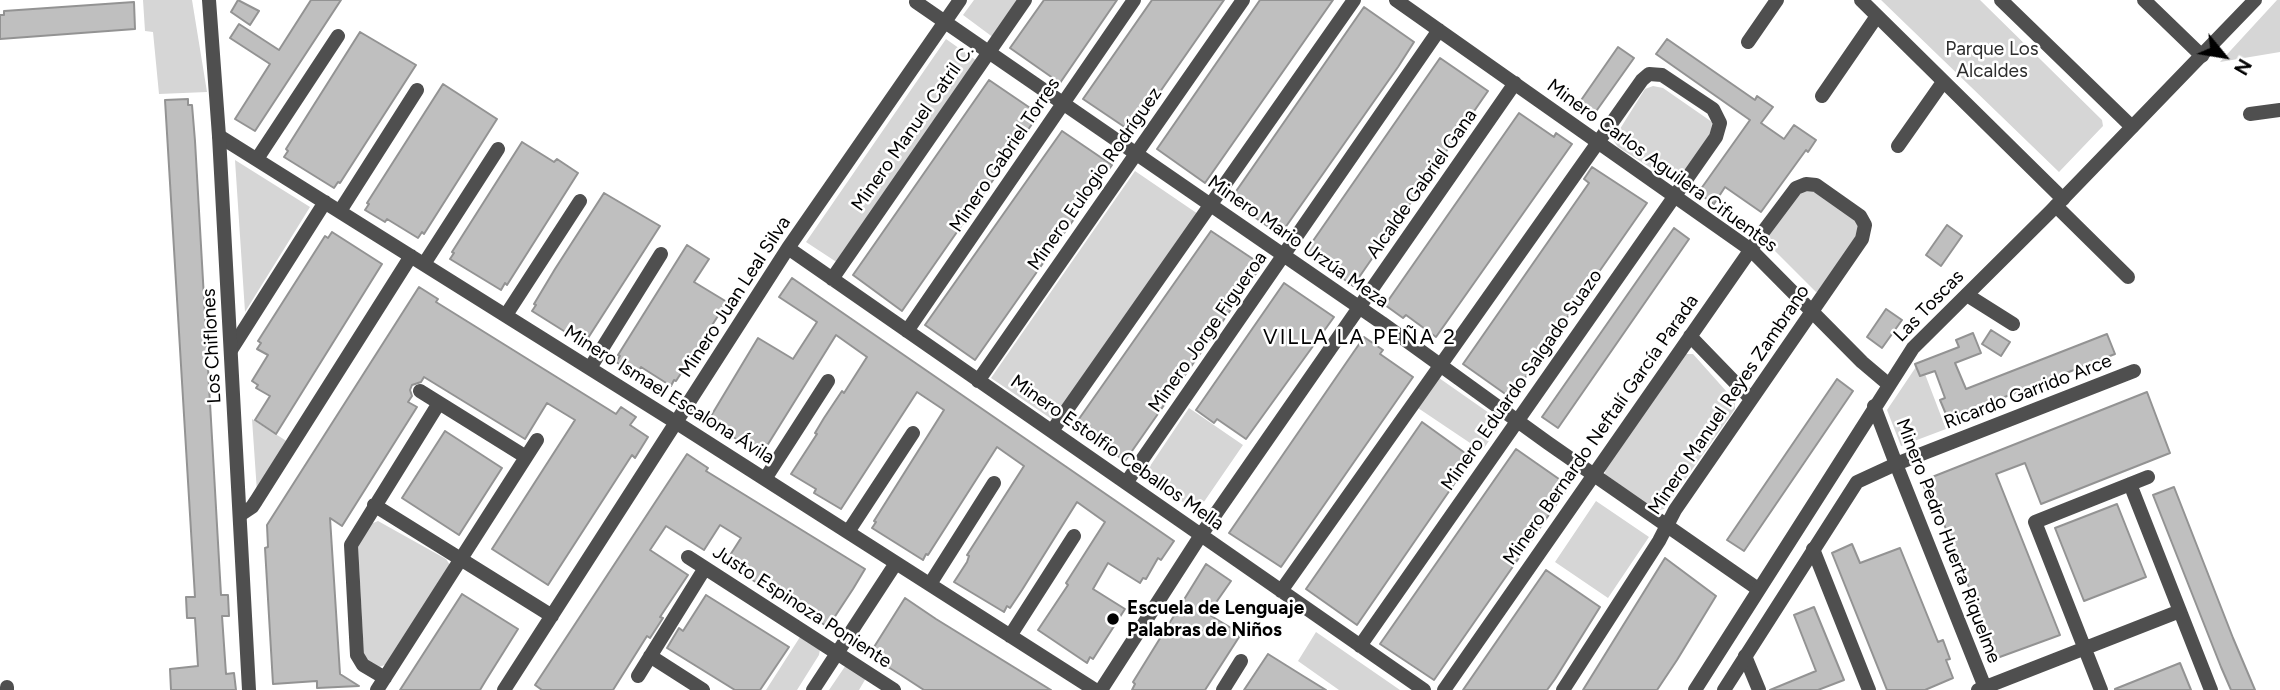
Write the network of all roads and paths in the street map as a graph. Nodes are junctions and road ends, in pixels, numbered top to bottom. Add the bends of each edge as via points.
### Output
1 (209, 0) edge
2 (960, 0) edge
3 (1025, 0) edge
4 (1134, 0) edge
5 (1243, 0) edge
6 (1354, 0) edge
7 (1396, 0) edge
8 (1777, 0) edge
9 (1861, 0) edge
10 (2001, 0) edge
11 (2144, 0) edge
12 (2255, 0) edge
13 (916, 2) edge
14 (1877, 16) junction
15 (945, 22) junction
16 (1439, 30) junction
17 (338, 36) dead end
18 (1748, 42) dead end
19 (989, 52) junction
20 (2202, 56) junction
21 (1943, 82) junction
22 (1515, 83) junction
23 (418, 90) dead end
24 (1822, 96) dead end
25 (1063, 103) junction
26 (2280, 110) edge
27 (2250, 114) dead end
28 (2132, 127) junction
29 (219, 136) junction
30 (1598, 142) junction
31 (1898, 146) dead end
32 (498, 149) dead end
33 (1136, 154) junction
34 (257, 159) junction
35 (1675, 195) junction
36 (580, 201) dead end
37 (326, 202) junction
38 (2060, 202) junction
39 (1210, 205) junction
40 (340, 211) junction
41 (1861, 239) joint
42 (788, 248) junction
43 (1751, 250) junction
44 (661, 254) dead end
45 (411, 256) junction
46 (1284, 256) junction
47 (424, 264) junction
48 (2128, 277) dead end
49 (832, 279) junction
50 (1966, 296) junction
51 (1360, 308) junction
52 (1812, 311) junction
53 (506, 315) junction
54 (2013, 324) dead end
55 (907, 331) junction
56 (1690, 336) junction
57 (231, 350) junction
58 (1440, 364) junction
59 (590, 368) junction
60 (2134, 371) dead end
61 (828, 381) dead end
62 (978, 381) junction
63 (1888, 384) junction
64 (420, 391) dead end
65 (1751, 399) junction
66 (439, 403) junction
67 (1874, 406) junction
68 (1517, 421) junction
69 (677, 423) junction
70 (1052, 431) junction
71 (913, 433) dead end
72 (537, 440) dead end
73 (526, 457) junction
74 (1896, 464) junction
75 (1592, 475) junction
76 (2148, 477) dead end
77 (765, 479) junction
78 (994, 483) dead end
79 (1126, 483) junction
80 (2130, 484) junction
81 (374, 505) junction
82 (240, 515) junction
83 (1667, 526) junction
84 (848, 532) junction
85 (1202, 535) junction
86 (1074, 536) dead end
87 (1813, 549) junction
88 (688, 557) dead end
89 (460, 559) junction
90 (896, 563) junction
91 (705, 568) junction
92 (930, 584) junction
93 (1758, 589) junction
94 (1281, 591) junction
95 (2180, 611) junction
96 (552, 617) junction
97 (1010, 636) junction
98 (1360, 646) junction
99 (2085, 649) junction
100 (837, 653) junction
101 (650, 656) junction
102 (1745, 656) junction
103 (1241, 661) dead end
104 (638, 676) dead end
105 (381, 684) edge
106 (507, 689) edge
107 (1983, 689) edge
108 (249, 690) edge
109 (703, 690) edge
110 (813, 690) edge
111 (894, 690) edge
112 (1095, 690) edge
113 (1101, 690) edge
114 (1223, 690) edge
115 (1424, 690) edge
116 (1444, 690) edge
117 (1563, 690) edge
118 (1695, 690) edge
119 (1724, 690) edge
120 (1759, 690) edge
121 (1869, 690) edge
122 (2101, 690) edge
123 (2210, 690) edge

1 - 29 street, Los Chiflones
2 - 15 street, Minero Juan Leal Silva
3 - 19 street, Minero Manuel Catril C.
4 - 25 street, Minero Gabriel Torres
5 - 33 street, Minero Eulogio Rodríguez
6 - 39 street
7 - 16 street, Minero Carlos Aguilera Cifuentes
8 - 18 street
9 - 14 street
10 - 28 street
11 - 20 street
12 - 20 street, Las Toscas
13 - 15 street, Minero Mario Urzúa Meza
14 - 21 street
14 - 24 street
15 - 19 street, Minero Mario Urzúa Meza
15 - 42 street, Minero Juan Leal Silva
16 - 22 street, Minero Carlos Aguilera Cifuentes
16 - 46 street, Minero Jorge Figueroa
17 - 34 street
19 - 25 street, Minero Mario Urzúa Meza
19 - 49 street, Minero Manuel Catril C.
20 - 28 street, Las Toscas
21 - 31 street
21 - 38 street
22 - 30 street, Minero Carlos Aguilera Cifuentes
22 - 51 street, Alcalde Gabriel Gana
23 - 40 street
25 - 33 street, Minero Mario Urzúa Meza
25 - 55 street, Minero Gabriel Torres
26 - 27 street
28 - 38 street, Las Toscas
29 - 34 street, Minero Ismael Escalona Ávila
29 - 57 street, Los Chiflones
30 - 35 street, Minero Carlos Aguilera Cifuentes
30 - 35 street, Minero Eduardo Salgado Suazo via 1649,74 1662,75 1713,109 1720,123 1716,137
30 - 58 street
32 - 47 street
33 - 39 street, Minero Mario Urzúa Meza
33 - 62 street, Minero Eulogio Rodríguez
34 - 37 street, Minero Ismael Escalona Ávila
35 - 43 street, Minero Carlos Aguilera Cifuentes
35 - 68 street, Minero Eduardo Salgado Suazo
36 - 53 street
37 - 40 street, Minero Ismael Escalona Ávila
37 - 57 street
38 - 48 street
38 - 50 street, Las Toscas
39 - 46 street, Minero Mario Urzúa Meza
39 - 70 street
40 - 45 street, Minero Ismael Escalona Ávila
41 - 43 street, Minero Bernardo Neftalí García Parada via 1865,225 1860,216 1820,187 1805,184 1792,192
41 - 52 street, Minero Manuel Reyes Zambrano
42 - 49 street, Minero Estolfio Ceballos Mella
42 - 69 street, Minero Juan Leal Silva
43 - 52 street, Minero Carlos Aguilera Cifuentes
43 - 56 street, Minero Bernardo Neftalí García Parada
44 - 59 street
45 - 47 street, Minero Ismael Escalona Ávila
45 - 82 street via 256,501
46 - 51 street, Minero Mario Urzúa Meza
46 - 79 street, Minero Jorge Figueroa
47 - 53 street, Minero Ismael Escalona Ávila
49 - 55 street, Minero Estolfio Ceballos Mella
50 - 54 street
50 - 63 street, Las Toscas via 1913,348
51 - 58 street, Minero Mario Urzúa Meza
51 - 85 street, Alcalde Gabriel Gana
52 - 63 street, Minero Carlos Aguilera Cifuentes
52 - 65 street, Minero Manuel Reyes Zambrano
53 - 59 street, Minero Ismael Escalona Ávila
55 - 62 street, Minero Estolfio Ceballos Mella
56 - 65 street
56 - 75 street, Minero Bernardo Neftalí García Parada
57 - 82 street, Los Chiflones
58 - 68 street, Minero Mario Urzúa Meza
58 - 94 street
59 - 69 street, Minero Ismael Escalona Ávila
60 - 74 street, Ricardo Garrido Arce
61 - 77 street
62 - 70 street, Minero Estolfio Ceballos Mella
63 - 67 street, Las Toscas
64 - 66 street
65 - 83 street, Minero Manuel Reyes Zambrano
66 - 73 street
66 - 81 street
67 - 74 street, Minero Pedro Huerta Riquelme
67 - 93 street, Las Toscas
68 - 75 street, Minero Mario Urzúa Meza
68 - 98 street, Minero Eduardo Salgado Suazo
69 - 77 street, Minero Ismael Escalona Ávila
69 - 96 street, Minero Juan Leal Silva
70 - 79 street, Minero Estolfio Ceballos Mella
71 - 84 street
72 - 73 street
73 - 89 street
74 - 87 street via 1857,482
74 - 107 street, Minero Pedro Huerta Riquelme
75 - 83 street, Minero Mario Urzúa Meza
75 - 116 street, Minero Bernardo Neftalí García Parada
76 - 80 street
77 - 84 street, Minero Ismael Escalona Ávila
78 - 92 street
79 - 85 street, Minero Estolfio Ceballos Mella
80 - 95 street
80 - 99 street via 2035,522
81 - 89 street
81 - 105 street via 351,545 357,655
82 - 108 street, Los Chiflones
83 - 93 street, Minero Mario Urzúa Meza
83 - 117 street, Minero Manuel Reyes Zambrano
84 - 90 street, Minero Ismael Escalona Ávila
85 - 94 street, Minero Estolfio Ceballos Mella
85 - 113 street, Alcalde Gabriel Gana
86 - 97 street
87 - 102 street
87 - 121 street
88 - 91 street, Justo Espinoza Poniente
89 - 96 street
89 - 105 street
90 - 92 street, Minero Ismael Escalona Ávila
90 - 100 street
91 - 100 street, Justo Espinoza Poniente
91 - 101 street
92 - 97 street, Minero Ismael Escalona Ávila
93 - 118 street, Las Toscas
94 - 98 street, Minero Estolfio Ceballos Mella
95 - 99 street
95 - 123 street
96 - 106 street, Minero Juan Leal Silva
97 - 112 street, Minero Ismael Escalona Ávila
98 - 115 street, Minero Estolfio Ceballos Mella
99 - 107 street
99 - 122 street
100 - 110 street
100 - 111 street, Justo Espinoza Poniente
101 - 104 street
101 - 109 street
102 - 119 street
102 - 120 street
103 - 114 street

